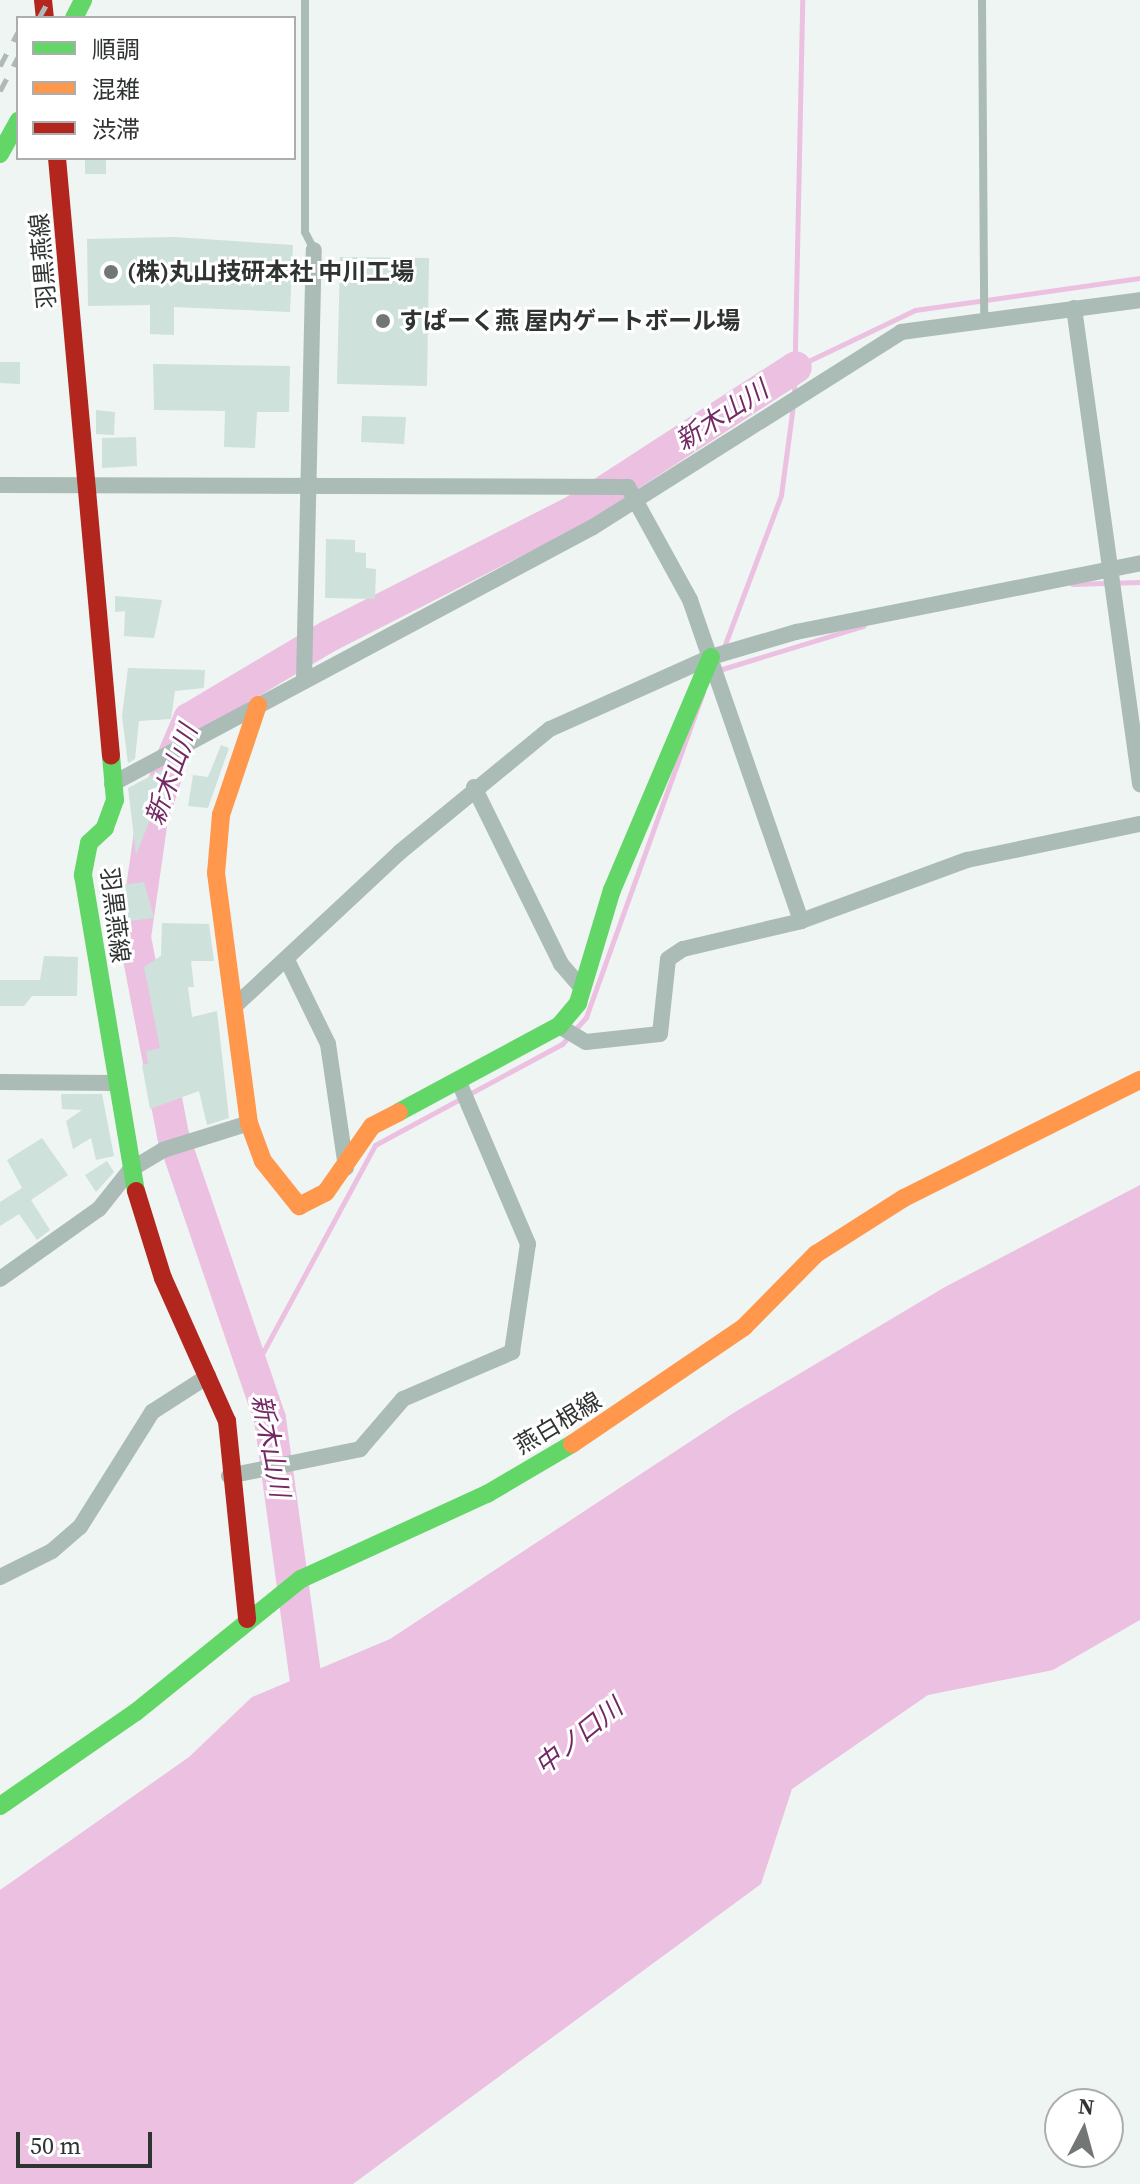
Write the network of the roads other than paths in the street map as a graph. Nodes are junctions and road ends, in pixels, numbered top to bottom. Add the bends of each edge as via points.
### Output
1 (305, 0) edge
2 (982, 0) edge
3 (16, 125) edge
4 (0, 154) edge
5 (57, 160) edge
6 (314, 250) joint
7 (1140, 300) edge
8 (1074, 308) junction
9 (984, 322) junction
10 (0, 485) edge
11 (88, 485) junction
12 (311, 489) junction
13 (638, 500) junction
14 (1140, 563) edge
15 (1105, 568) junction
16 (711, 657) junction
17 (304, 680) junction
18 (258, 705) junction
19 (112, 784) junction
20 (1140, 784) edge
21 (474, 787) junction
22 (1140, 824) edge
23 (801, 921) junction
24 (288, 962) junction
25 (582, 988) junction
26 (236, 1005) junction
27 (559, 1026) junction
28 (1140, 1080) edge
29 (0, 1082) edge
30 (459, 1082) junction
31 (112, 1083) junction
32 (249, 1123) junction
33 (346, 1168) junction
34 (130, 1170) junction
35 (0, 1279) edge
36 (208, 1376) junction
37 (229, 1476) junction
38 (0, 1577) edge
39 (247, 1619) junction
40 (0, 1806) edge

1 - 6 lane via 305,232
2 - 9 lane
3 - 4 main road
5 - 11 main road, 羽黒燕線
6 - 12 street
7 - 8 street
8 - 9 street
8 - 15 street
9 - 13 street via 901,332
10 - 11 street
11 - 12 street
11 - 19 main road, 羽黒燕線
12 - 13 street via 628,487
12 - 17 street
13 - 16 street
13 - 17 street
14 - 15 street
15 - 16 street via 941,598
15 - 20 street
16 - 21 street via 550,729
16 - 23 street
16 - 25 main road via 688,697 612,890
17 - 18 street
18 - 19 street
18 - 26 main road via 217,850
19 - 31 main road, 羽黒燕線 via 115,800 105,828 82,862
21 - 24 street
21 - 25 street via 561,964
22 - 23 street via 967,860
23 - 27 street via 668,959 660,1034 586,1042
24 - 26 street
24 - 33 street via 328,1044
25 - 27 main road
26 - 32 main road
27 - 30 main road
28 - 39 main road, 燕白根線 via 904,1198 816,1254 744,1327 579,1440 487,1494 301,1579
29 - 31 street
30 - 33 main road via 372,1126
30 - 37 street via 528,1244 512,1352 403,1399 360,1449
31 - 34 main road, 羽黒燕線
32 - 33 main road via 263,1161 299,1206 326,1192
32 - 34 street via 163,1150
34 - 35 street via 99,1209
34 - 36 main road, 羽黒燕線 via 163,1278
36 - 37 main road, 羽黒燕線 via 227,1421
36 - 38 street via 152,1412 80,1527 52,1551
37 - 39 main road, 羽黒燕線
39 - 40 main road, 燕白根線 via 136,1712

